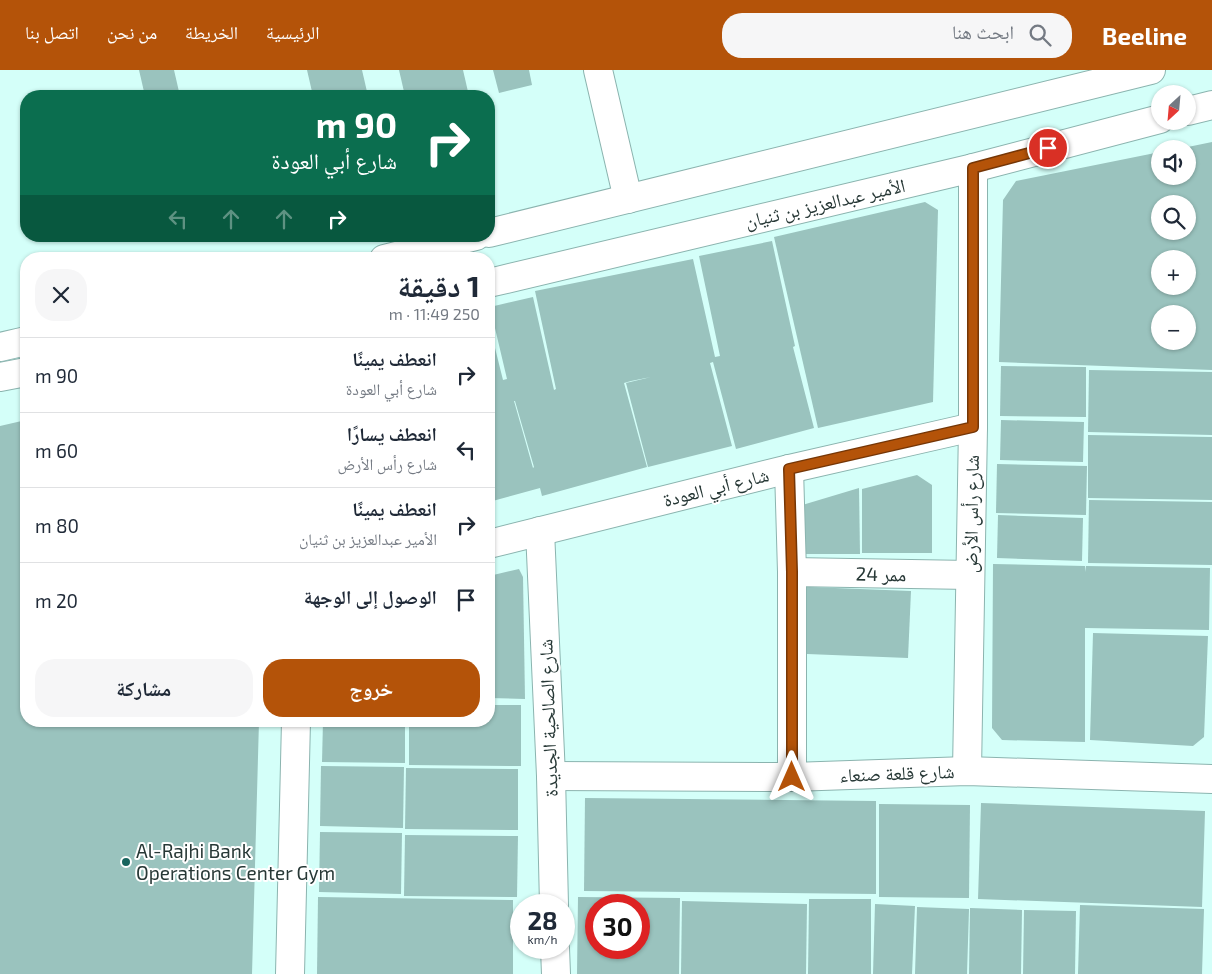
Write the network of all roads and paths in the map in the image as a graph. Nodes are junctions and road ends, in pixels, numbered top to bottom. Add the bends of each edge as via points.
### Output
1 (598, 70) edge
2 (1151, 70) edge
3 (1212, 105) edge
4 (1196, 109) edge
5 (1151, 121) edge
6 (973, 168) junction
7 (628, 199) junction
8 (495, 232) edge
9 (452, 242) edge
10 (412, 252) edge
11 (495, 282) edge
12 (20, 342) edge
13 (0, 347) edge
14 (20, 373) edge
15 (0, 378) edge
16 (973, 427) junction
17 (789, 469) junction
18 (540, 531) junction
19 (495, 542) edge
20 (792, 572) junction
21 (970, 575) junction
22 (296, 727) edge
23 (967, 770) junction
24 (552, 776) junction
25 (792, 777) junction
26 (1212, 779) edge
27 (554, 894) edge
28 (555, 959) edge
29 (290, 974) edge
30 (556, 974) edge

1 - 7 street
2 - 7 street
3 - 4 street
5 - 6 street, الأمير عبدالعزيز بن ثنيان
6 - 11 street, الأمير عبدالعزيز بن ثنيان
6 - 16 street, شارع رأس الأرض
7 - 8 street
9 - 10 street
12 - 13 street
14 - 15 street
16 - 17 street, شارع أبي العودة
16 - 21 street, شارع رأس الأرض
17 - 18 street, شارع أبي العودة
17 - 20 street
18 - 19 street, شارع أبي العودة
18 - 24 street, شارع الصالحية الجديدة
20 - 21 street, ممر 24
20 - 25 street
21 - 23 street, شارع رأس الأرض
22 - 29 street
23 - 25 street, شارع قلعة صنعاء
23 - 26 street, شارع قلعة صنعاء
24 - 25 street, شارع قلعة صنعاء
24 - 27 street, شارع الصالحية الجديدة
28 - 30 street

